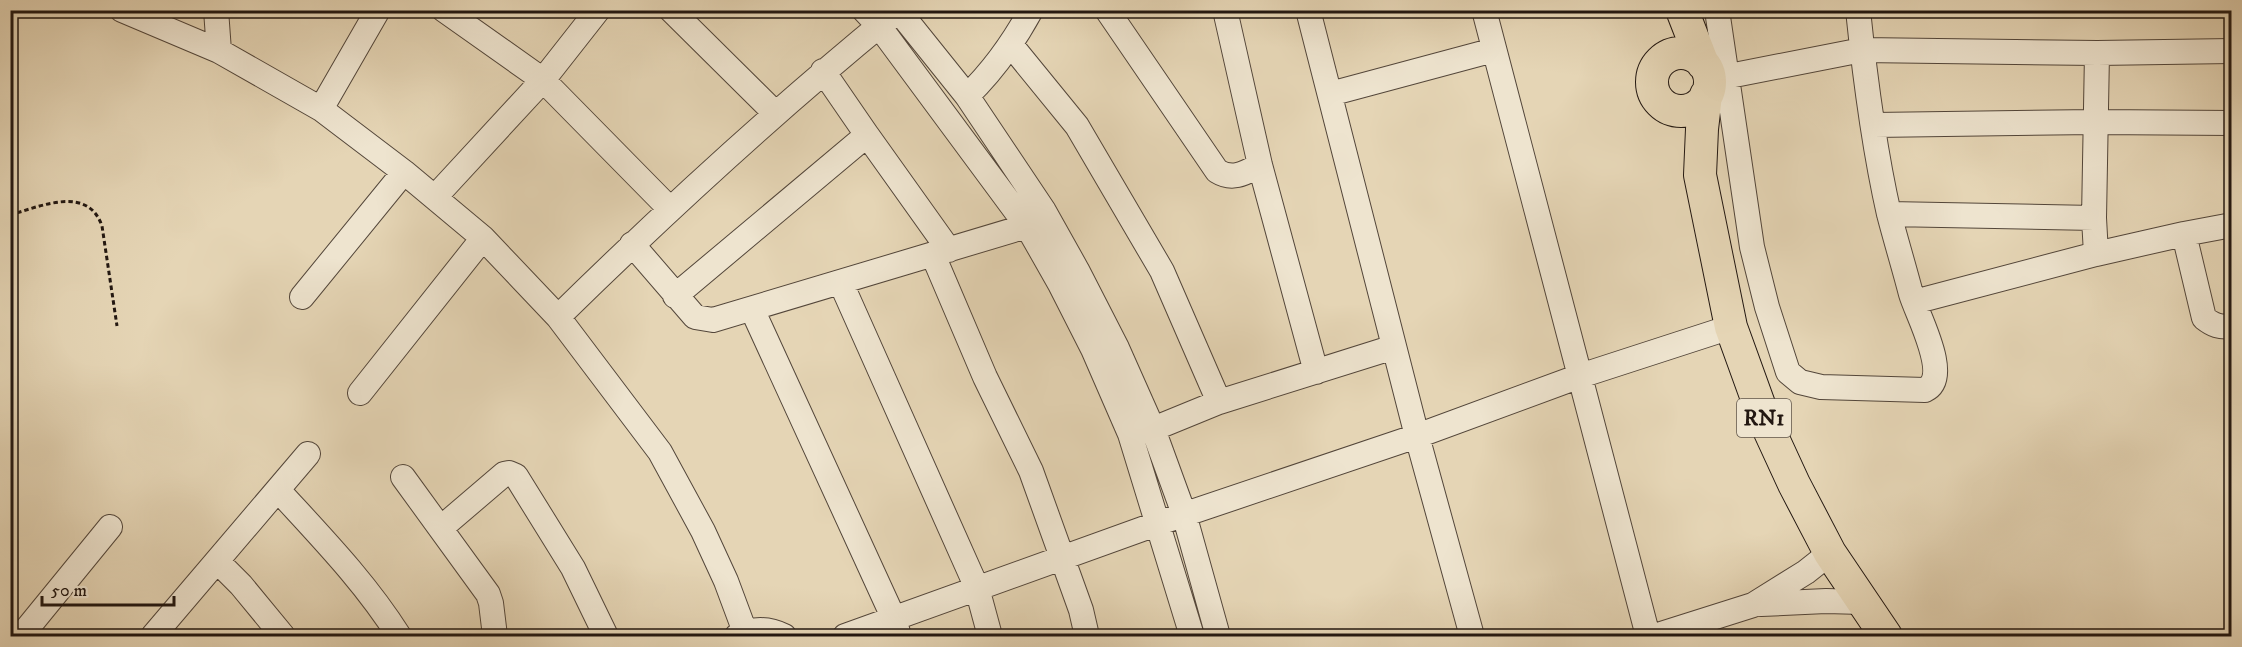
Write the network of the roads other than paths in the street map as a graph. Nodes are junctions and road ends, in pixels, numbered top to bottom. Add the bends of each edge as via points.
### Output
1 (122, 10) edge
2 (216, 10) edge
3 (444, 10) edge
4 (598, 10) edge
5 (671, 10) edge
6 (898, 10) edge
7 (1031, 10) edge
8 (1107, 10) edge
9 (1225, 10) edge
10 (1308, 10) edge
11 (1484, 10) edge
12 (1667, 10) edge
13 (1682, 10) edge
14 (1718, 10) edge
15 (1858, 10) edge
16 (369, 14) edge
17 (871, 18) edge
18 (1011, 45) junction
19 (1494, 50) junction
20 (1862, 50) junction
21 (219, 51) junction
22 (2232, 51) edge
23 (2097, 54) junction
24 (1662, 60) junction
25 (823, 71) junction
26 (1712, 79) junction
27 (543, 80) junction
28 (1330, 94) junction
29 (967, 96) junction
30 (1665, 106) junction
31 (321, 109) junction
32 (775, 113) junction
33 (2095, 122) junction
34 (2232, 123) edge
35 (1874, 125) junction
36 (867, 135) junction
37 (1260, 165) junction
38 (404, 172) junction
39 (1700, 175) junction
40 (435, 196) junction
41 (669, 208) junction
42 (1889, 214) junction
43 (2094, 218) junction
44 (2232, 225) edge
45 (1027, 226) junction
46 (2184, 234) junction
47 (483, 238) junction
48 (632, 244) junction
49 (941, 252) junction
50 (2096, 254) junction
51 (841, 283) junction
52 (675, 296) junction
53 (302, 297) dead end
54 (1914, 302) junction
55 (752, 309) junction
56 (558, 317) junction
57 (2232, 326) edge
58 (1731, 327) junction
59 (1394, 347) junction
60 (1316, 372) junction
61 (1580, 376) junction
62 (360, 393) dead end
63 (1219, 402) junction
64 (1153, 429) junction
65 (1417, 436) junction
66 (308, 454) dead end
67 (403, 477) dead end
68 (278, 490) junction
69 (1184, 514) junction
70 (1159, 523) junction
71 (110, 527) dead end
72 (441, 528) junction
73 (1830, 553) junction
74 (1062, 558) junction
75 (217, 561) junction
76 (977, 588) junction
77 (1862, 602) junction
78 (1753, 605) junction
79 (896, 628) edge
80 (741, 634) edge
81 (21, 636) edge
82 (154, 636) edge
83 (283, 636) edge
84 (399, 636) edge
85 (495, 636) edge
86 (606, 636) edge
87 (783, 636) edge
88 (845, 636) edge
89 (990, 636) edge
90 (1087, 636) edge
91 (1192, 636) edge
92 (1218, 636) edge
93 (1472, 636) edge
94 (1648, 636) edge
95 (1655, 636) edge
96 (1886, 636) edge

1 - 21 street
2 - 21 street
3 - 27 street
4 - 27 street
5 - 32 street
6 - 17 street
6 - 29 street
7 - 18 street
8 - 37 street via 1217,171 1233,177
9 - 37 street
10 - 28 street
11 - 19 street
12 - 24 main road, RN1
13 - 26 main road, RN1
14 - 26 street
15 - 20 street
16 - 31 street
17 - 25 street
17 - 45 street
18 - 29 street
18 - 63 street via 1077,126 1145,242
19 - 28 street
19 - 61 street
20 - 23 street
20 - 26 street
20 - 35 street
21 - 31 street
22 - 23 street
23 - 33 street
24 - 26 main road via 1676,53 1691,55
24 - 30 main road, RN1 via 1652,84
25 - 32 street
25 - 36 street
26 - 30 main road via 1693,108 1683,111
26 - 39 main road, RN1 via 1702,129
26 - 54 street via 1739,145 1752,247 1788,372 1800,382 1821,387 1930,388 1936,372 1935,359
27 - 40 street
27 - 41 street
28 - 59 street
29 - 64 street via 1044,211 1077,270
30 - 39 main road, RN1
31 - 38 street
32 - 41 street
33 - 34 street
33 - 35 street
33 - 43 street
35 - 42 street
36 - 49 street
36 - 52 street
37 - 60 street
38 - 40 street
38 - 53 street
39 - 58 main road, RN1
40 - 47 street
41 - 48 street
42 - 43 street
42 - 54 street
43 - 50 street
44 - 46 street
45 - 49 street
45 - 70 street via 1093,349 1130,434
46 - 50 street
46 - 57 street via 2204,318 2212,325
47 - 56 street
47 - 62 street
48 - 52 street
48 - 56 street
49 - 51 street
49 - 74 street via 985,377 1031,471
50 - 54 street
51 - 55 street
51 - 76 street
52 - 55 street via 701,319 722,318
55 - 79 street
56 - 80 street via 660,452 726,581
58 - 61 street
58 - 73 main road, RN1 via 1765,421
59 - 60 street
59 - 65 street
60 - 63 street
61 - 65 street
61 - 94 street
63 - 64 street
64 - 69 street
65 - 69 street
65 - 93 street
66 - 68 street
67 - 72 street
68 - 75 street
68 - 84 street via 346,564
69 - 70 street
69 - 92 street
70 - 74 street
70 - 91 street
71 - 81 street
72 - 85 street via 488,594
72 - 86 street via 504,474 516,476 573,568
73 - 77 main road, RN1
73 - 78 street
74 - 76 street
74 - 90 street
75 - 82 street
75 - 83 street
76 - 79 street
76 - 89 street
77 - 78 street
77 - 96 main road, RN1
78 - 95 street
79 - 88 street
80 - 87 street via 757,629

